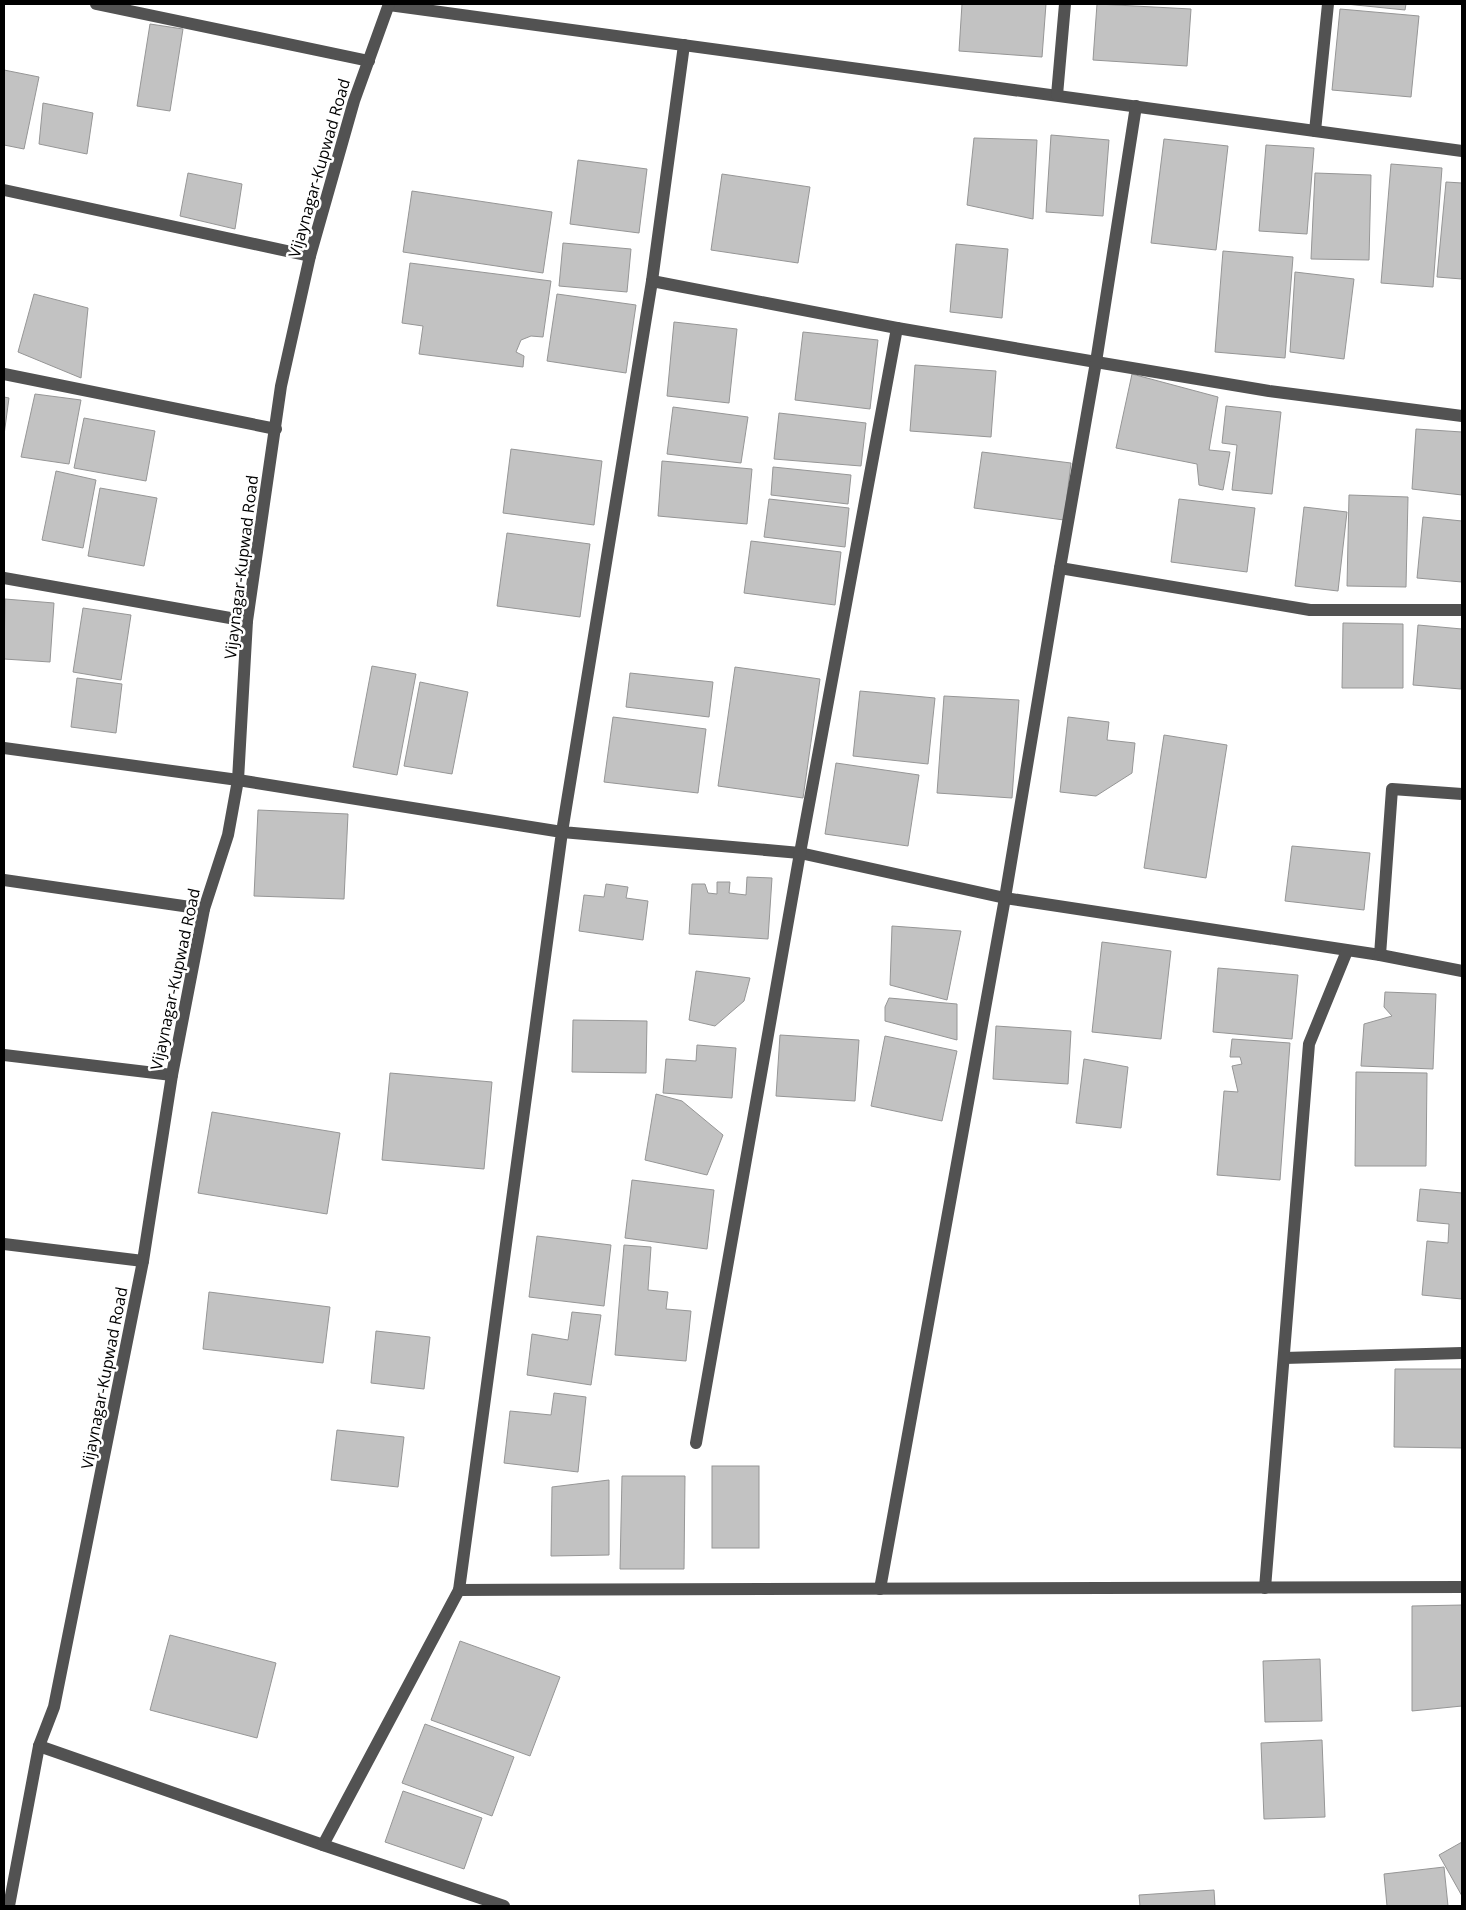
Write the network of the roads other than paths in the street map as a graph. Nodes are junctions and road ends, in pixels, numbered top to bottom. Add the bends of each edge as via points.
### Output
1 (96, 4) edge
2 (389, 4) edge
3 (1065, 4) edge
4 (1328, 4) edge
5 (684, 45) junction
6 (369, 62) junction
7 (1057, 95) junction
8 (1136, 106) junction
9 (1315, 130) junction
10 (1462, 151) edge
11 (4, 190) edge
12 (310, 256) junction
13 (652, 281) junction
14 (897, 328) junction
15 (1096, 362) junction
16 (4, 374) edge
17 (1462, 416) edge
18 (276, 428) junction
19 (1060, 568) junction
20 (4, 578) edge
21 (1462, 610) edge
22 (247, 621) junction
23 (4, 748) edge
24 (238, 780) junction
25 (1462, 794) edge
26 (562, 832) junction
27 (800, 853) junction
28 (4, 880) edge
29 (1005, 898) junction
30 (204, 909) junction
31 (1347, 951) junction
32 (1380, 955) junction
33 (1462, 971) edge
34 (4, 1055) edge
35 (172, 1074) junction
36 (4, 1244) edge
37 (143, 1260) junction
38 (1462, 1353) edge
39 (1284, 1358) junction
40 (696, 1443) dead end
41 (1462, 1587) edge
42 (1265, 1588) junction
43 (880, 1589) junction
44 (459, 1590) junction
45 (39, 1746) junction
46 (322, 1845) junction
47 (9, 1906) edge
48 (504, 1906) edge

1 - 6 street
2 - 5 street
2 - 6 street, Vijaynagar-Kupwad Road
3 - 7 street
4 - 9 street
5 - 7 street
5 - 13 street
6 - 12 street, Vijaynagar-Kupwad Road via 354,101
7 - 8 street
8 - 9 street
8 - 15 street
9 - 10 street
11 - 12 street
12 - 18 street, Vijaynagar-Kupwad Road via 281,386
13 - 14 street
13 - 26 street
14 - 15 street
14 - 27 street
15 - 17 street via 1269,391
15 - 19 street
16 - 18 street
18 - 22 street, Vijaynagar-Kupwad Road
19 - 21 street via 1310,610
19 - 29 street
20 - 22 street
22 - 24 street, Vijaynagar-Kupwad Road
23 - 24 street
24 - 26 street
24 - 30 street, Vijaynagar-Kupwad Road via 228,835
25 - 32 street via 1392,788
26 - 27 street
26 - 44 street
27 - 29 street
27 - 40 street
28 - 30 street
29 - 31 street
29 - 43 street
30 - 35 street, Vijaynagar-Kupwad Road
31 - 32 street
31 - 39 street via 1308,1044
32 - 33 street
34 - 35 street
35 - 37 street, Vijaynagar-Kupwad Road
36 - 37 street
37 - 45 street, Vijaynagar-Kupwad Road via 54,1707
38 - 39 street
39 - 42 street
41 - 42 street
42 - 43 street
43 - 44 street
44 - 46 street
45 - 46 street
45 - 47 street, Vijaynagar-Kupwad Road
46 - 48 street

